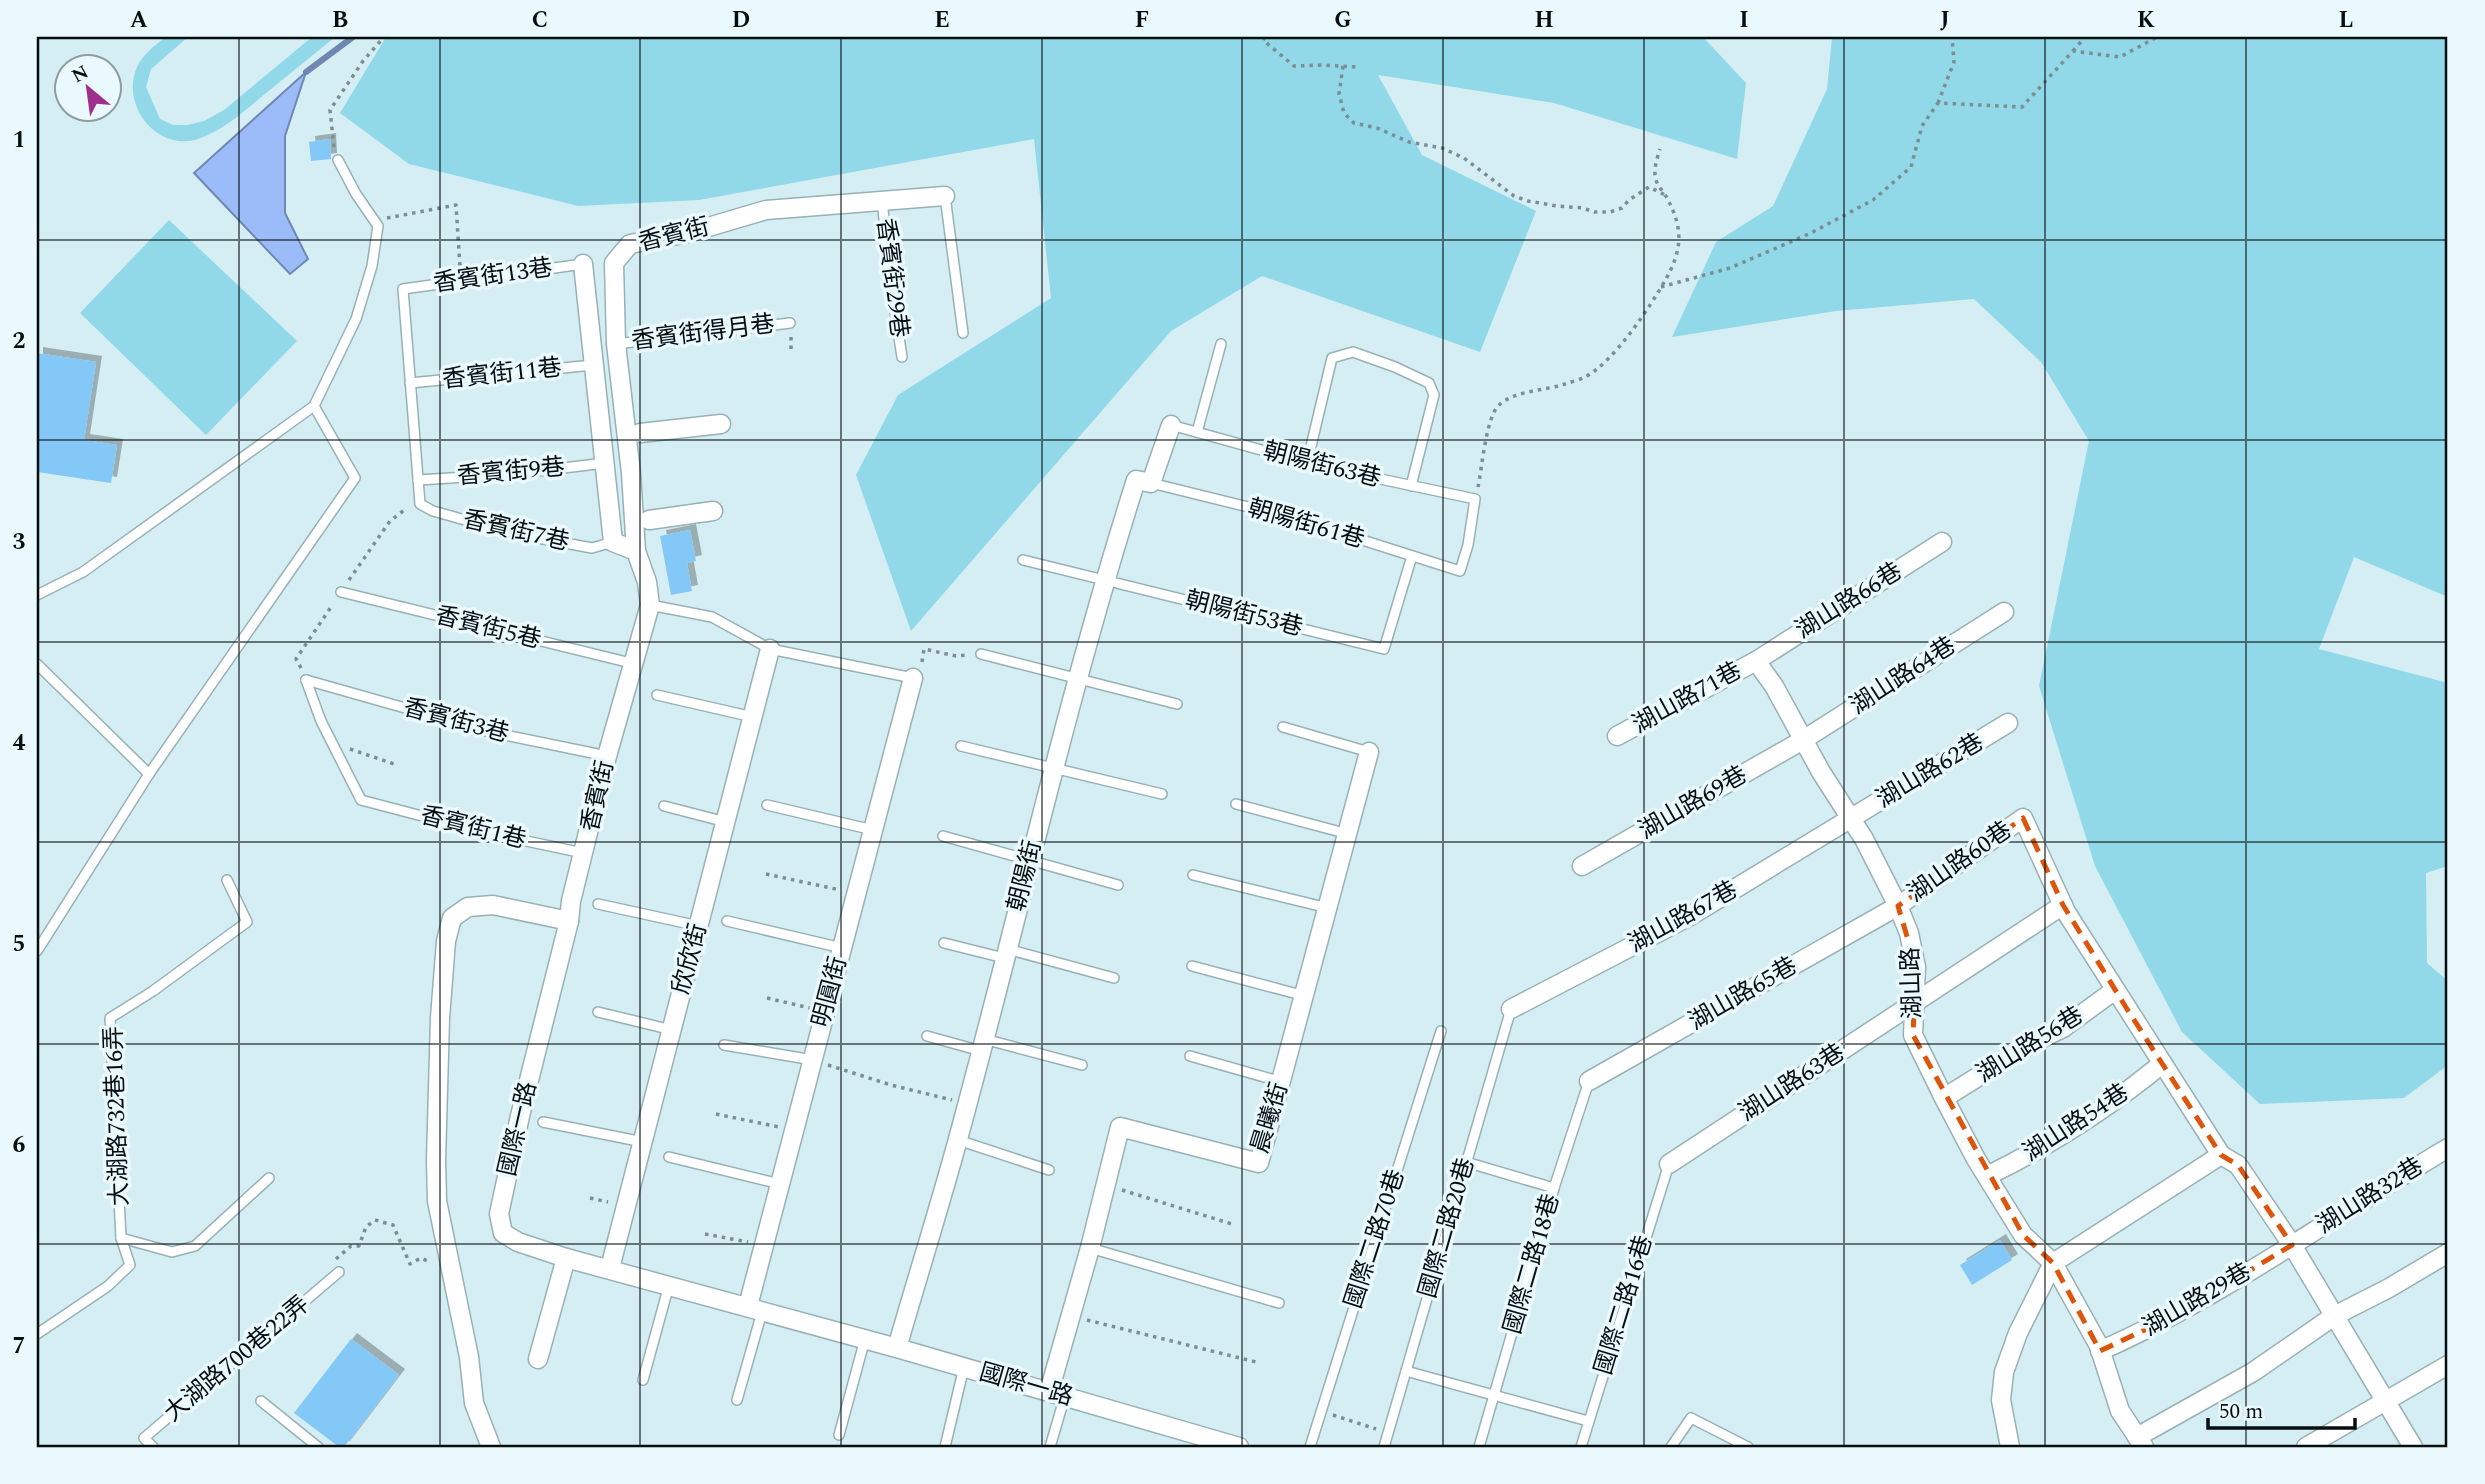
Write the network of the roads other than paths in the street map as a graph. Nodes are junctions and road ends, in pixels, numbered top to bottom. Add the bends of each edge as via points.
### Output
1 (338, 160) road end
2 (945, 196) joint
3 (882, 200) junction
4 (583, 264) joint
5 (790, 323) dead end
6 (963, 333) dead end
7 (616, 344) junction
8 (1221, 344) dead end
9 (902, 356) dead end
10 (593, 365) junction
11 (411, 383) junction
12 (314, 406) junction
13 (720, 424) dead end
14 (1171, 425) joint
15 (1197, 432) junction
16 (640, 433) dead end
17 (605, 463) junction
18 (1307, 463) junction
19 (418, 480) junction
20 (1150, 483) junction
21 (1411, 486) junction
22 (713, 511) dead end
23 (649, 520) dead end
24 (613, 542) junction
25 (1942, 542) dead end
26 (636, 551) junction
27 (1412, 556) junction
28 (1023, 560) dead end
29 (1460, 571) joint
30 (1104, 579) junction
31 (341, 592) road end
32 (37, 595) edge
33 (649, 606) junction
34 (2004, 612) dead end
35 (770, 649) junction
36 (981, 654) road end
37 (1756, 661) junction
38 (37, 664) edge
39 (635, 664) junction
40 (913, 678) joint
41 (1077, 679) junction
42 (657, 695) dead end
43 (1177, 704) dead end
44 (752, 718) junction
45 (2008, 723) dead end
46 (1283, 727) dead end
47 (1617, 736) dead end
48 (1803, 740) junction
49 (961, 746) dead end
50 (1369, 752) joint
51 (607, 756) junction
52 (1053, 767) junction
53 (149, 774) junction
54 (1161, 794) dead end
55 (361, 800) joint
56 (1236, 804) dead end
57 (767, 805) dead end
58 (664, 806) dead end
59 (1852, 818) junction
60 (726, 822) junction
61 (873, 830) junction
62 (1348, 834) junction
63 (943, 836) dead end
64 (585, 853) junction
65 (1029, 860) junction
66 (1582, 866) dead end
67 (1193, 875) dead end
68 (227, 880) dead end
69 (1118, 885) dead end
70 (598, 904) dead end
71 (2063, 905) junction
72 (1898, 906) junction
73 (1328, 908) junction
74 (569, 921) junction
75 (727, 921) dead end
76 (699, 926) junction
77 (944, 943) dead end
78 (842, 947) junction
79 (37, 951) edge
80 (1006, 953) junction
81 (1192, 967) dead end
82 (1114, 978) dead end
83 (2115, 990) junction
84 (1304, 996) junction
85 (1915, 1002) junction
86 (1511, 1009) joint
87 (598, 1012) dead end
88 (672, 1030) junction
89 (1441, 1031) dead end
90 (927, 1036) dead end
91 (724, 1045) dead end
92 (982, 1045) junction
93 (1190, 1056) dead end
94 (813, 1060) junction
95 (2162, 1064) junction
96 (1082, 1065) dead end
97 (1282, 1082) junction
98 (1589, 1082) joint
99 (1944, 1098) junction
100 (543, 1122) dead end
101 (958, 1140) junction
102 (643, 1142) junction
103 (2448, 1148) edge
104 (2221, 1155) junction
105 (670, 1157) dead end
106 (1466, 1162) junction
107 (1669, 1164) joint
108 (1049, 1170) dead end
109 (1987, 1176) junction
110 (269, 1178) dead end
111 (780, 1184) junction
112 (1554, 1188) junction
113 (121, 1238) junction
114 (2292, 1245) junction
115 (1090, 1248) junction
116 (2448, 1253) edge
117 (566, 1258) junction
118 (2053, 1263) junction
119 (610, 1268) junction
120 (339, 1272) road end
121 (669, 1286) junction
122 (1279, 1303) dead end
123 (755, 1309) junction
124 (2334, 1316) junction
125 (37, 1334) edge
126 (864, 1339) junction
127 (897, 1348) junction
128 (2100, 1351) junction
129 (538, 1359) dead end
130 (2448, 1365) edge
131 (964, 1367) junction
132 (1405, 1371) junction
133 (643, 1380) dead end
134 (1057, 1394) junction
135 (1495, 1395) junction
136 (737, 1400) dead end
137 (261, 1401) dead end
138 (2386, 1401) junction
139 (1588, 1421) junction
140 (839, 1435) dead end
141 (2141, 1442) edge
142 (153, 1447) edge
143 (318, 1447) edge
144 (491, 1447) edge
145 (945, 1447) edge
146 (1050, 1447) edge
147 (1239, 1447) edge
148 (1310, 1447) edge
149 (1384, 1447) edge
150 (1479, 1447) edge
151 (1581, 1447) edge
152 (1671, 1447) edge
153 (1748, 1447) edge
154 (2011, 1447) edge
155 (2306, 1447) edge
156 (2413, 1447) edge

1 - 12 lane via 378,226 372,267 356,319
2 - 3 street, 香賓街
2 - 6 lane
3 - 7 street, 香賓街 via 766,210 630,244 614,263
3 - 9 lane, 香賓街29巷
4 - 10 street
4 - 11 lane, 香賓街13巷 via 403,289
5 - 7 lane, 香賓街得月巷
7 - 26 street, 香賓街
8 - 15 lane
10 - 11 lane, 香賓街11巷
10 - 17 street
11 - 19 lane
12 - 32 lane via 83,572
12 - 53 lane via 355,478
13 - 16 street
14 - 15 lane, 朝陽街63巷
14 - 20 street
15 - 18 lane, 朝陽街63巷
17 - 19 lane, 香賓街9巷
17 - 24 street
18 - 21 lane, 朝陽街63巷
18 - 21 lane via 1332,358 1353,352 1429,383 1434,395
19 - 24 lane, 香賓街7巷 via 420,504 433,511 524,536 592,548
20 - 27 lane, 朝陽街61巷 via 1293,517
20 - 30 street, 朝陽街 via 1136,480
21 - 29 lane, 朝陽街63巷 via 1475,499
22 - 23 street
24 - 26 street
25 - 37 street, 湖山路66巷
26 - 33 street, 香賓街 via 647,582
27 - 29 lane, 朝陽街61巷
27 - 30 lane, 朝陽街53巷 via 1384,649
28 - 30 lane, 朝陽街53巷
30 - 41 street, 朝陽街
31 - 39 lane, 香賓街5巷
33 - 35 lane via 712,617
33 - 39 street, 香賓街
34 - 48 street, 湖山路64巷
35 - 40 lane
35 - 44 street, 欣欣街
36 - 41 lane
37 - 47 street, 湖山路71巷
37 - 48 street, 湖山路
38 - 53 lane
39 - 51 street, 香賓街
40 - 61 street, 明圓街
41 - 43 lane
41 - 52 street, 朝陽街
42 - 44 lane
44 - 60 street, 欣欣街
45 - 59 street, 湖山路62巷
46 - 50 lane
48 - 59 street, 湖山路
48 - 66 street, 湖山路69巷
49 - 52 lane
50 - 62 street, 晨曦街
51 - 55 lane, 香賓街3巷 via 490,732 306,680 321,722
51 - 64 street, 香賓街
52 - 54 lane
52 - 65 street, 朝陽街
53 - 79 lane
55 - 64 lane, 香賓街1巷
56 - 62 lane
57 - 61 lane
58 - 60 lane
59 - 72 street, 湖山路
59 - 86 street, 湖山路67巷 via 1689,916
60 - 76 street, 欣欣街
61 - 78 street, 明圓街
62 - 73 street, 晨曦街
63 - 65 lane
64 - 74 street, 香賓街
65 - 69 lane
65 - 80 street, 朝陽街
67 - 73 lane
68 - 113 lane, 大湖路732巷16弄 via 247,922 110,1018
70 - 76 lane
71 - 72 street, 湖山路60巷 via 2022,818
71 - 83 street
71 - 85 street, 湖山路63巷
72 - 85 street, 湖山路 via 1916,967
72 - 98 street, 湖山路65巷
73 - 84 street, 晨曦街
74 - 117 street, 國際一路 via 499,1214 503,1233
74 - 144 street via 493,905 468,907 452,918 446,941 437,1201 474,1403
75 - 78 lane
76 - 88 street, 欣欣街
77 - 80 lane
78 - 94 street, 明圓街
80 - 82 lane
80 - 92 street, 朝陽街
81 - 84 lane
83 - 95 street
83 - 99 street, 湖山路56巷 via 2063,1028
84 - 97 street, 晨曦街
85 - 99 street, 湖山路 via 1913,1035
85 - 107 street, 湖山路63巷
86 - 106 lane, 國際二路20巷
87 - 88 lane
88 - 102 street, 欣欣街
89 - 148 lane, 國際二路70巷
90 - 92 lane
91 - 94 lane
92 - 96 lane
92 - 101 street, 朝陽街
93 - 97 lane
94 - 111 street, 明圓街
95 - 104 street
95 - 109 street, 湖山路54巷 via 2035,1153
97 - 115 street, 晨曦街 via 1259,1163 1120,1127
98 - 112 lane, 國際二路18巷
99 - 109 street, 湖山路
100 - 102 lane
101 - 108 lane
101 - 127 street, 朝陽街
102 - 119 street, 欣欣街
103 - 114 street, 湖山路32巷
104 - 114 street via 2238,1165
104 - 118 street
105 - 111 lane
106 - 112 lane
106 - 132 lane, 國際二路20巷
107 - 139 lane, 國際二路16巷
109 - 118 street, 湖山路 via 2023,1235
110 - 113 lane via 195,1246 172,1252
111 - 123 street, 明圓街 via 764,1244
112 - 135 lane, 國際二路18巷
113 - 125 lane, 大湖路732巷16弄 via 130,1265 108,1286
114 - 124 street
114 - 128 street, 湖山路29巷 via 2174,1315
115 - 122 lane
115 - 134 street, 晨曦街
116 - 124 street
117 - 119 street, 國際一路
117 - 129 street
118 - 128 street, 湖山路
118 - 154 street via 2004,1372 2001,1400
119 - 121 street, 國際一路
120 - 142 lane, 大湖路700巷22弄 via 144,1438
121 - 123 street, 國際一路
121 - 133 lane
123 - 126 street, 國際一路
123 - 136 lane
124 - 138 street
124 - 141 street
126 - 127 street, 國際一路
126 - 140 lane
127 - 131 street, 國際一路
128 - 141 street, 湖山路 via 2120,1411
130 - 138 street
131 - 134 street, 國際一路
131 - 145 lane
132 - 135 lane
132 - 149 lane, 國際二路20巷
134 - 146 lane
134 - 147 street, 國際一路
135 - 139 lane
135 - 150 lane, 國際二路18巷
137 - 143 lane
138 - 155 street
138 - 156 street
139 - 151 lane, 國際二路16巷
152 - 153 lane via 1691,1418

